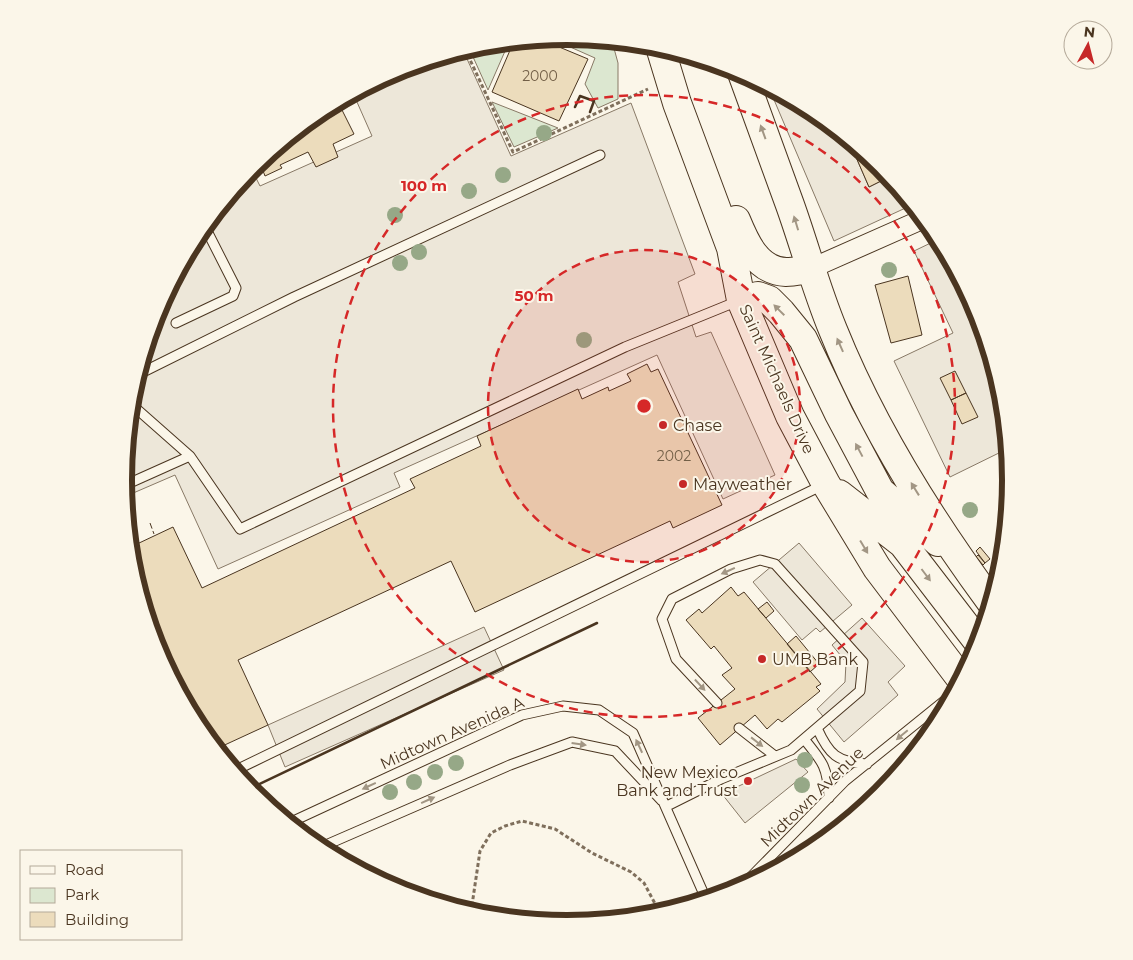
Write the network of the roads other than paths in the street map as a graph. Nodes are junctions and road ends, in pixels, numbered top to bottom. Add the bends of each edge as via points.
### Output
1 (646, 52) edge
2 (663, 56) edge
3 (746, 84) edge
4 (677, 103) junction
5 (600, 155) dead end
6 (917, 222) edge
7 (208, 233) edge
8 (810, 269) junction
9 (741, 300) junction
10 (176, 323) dead end
11 (145, 371) edge
12 (137, 410) edge
13 (190, 456) junction
14 (132, 482) edge
15 (826, 484) junction
16 (961, 562) junction
17 (986, 596) edge
18 (972, 634) edge
19 (956, 673) edge
20 (717, 703) dead end
21 (939, 704) edge
22 (739, 728) dead end
23 (817, 728) junction
24 (804, 739) junction
25 (775, 756) junction
26 (867, 764) junction
27 (240, 768) edge
28 (829, 798) junction
29 (667, 806) junction
30 (296, 820) edge
31 (328, 844) edge
32 (757, 871) edge
33 (703, 893) edge

1 - 9 main road via 676,147 720,258
2 - 4 main road, Saint Michaels Drive
8 -> 3 main road
4 - 8 main road via 708,146 749,250 772,268 785,272
4 - 9 main road, Saint Michaels Drive via 732,248
5 - 11 lane via 294,297
6 - 8 street
7 - 10 lane via 236,288 233,296
16 -> 8 main road via 900,466 862,396
9 - 13 lane via 625,346 240,529
9 - 15 main road, Saint Michaels Drive via 790,416
16 -> 9 main road via 880,491 803,339 781,312 769,300 758,296
12 - 13 lane
13 - 14 lane
15 -> 18 main road via 903,544
15 -> 19 main road, Saint Michaels Drive via 877,568
15 - 27 lane
16 - 17 main road
23 -> 20 lane via 860,691 863,662 775,564 760,560 731,569 672,599 662,619 676,659
21 -> 26 lane, Midtown Avenue
22 -> 25 lane
23 - 24 lane
23 - 26 lane via 826,748 845,762
24 - 25 lane via 791,750
24 - 28 lane via 824,763
25 - 29 lane
26 - 28 lane, Midtown Avenue
28 - 32 lane, Midtown Avenue
29 -> 30 lane, Midtown Avenida A via 633,733 599,710 563,706 522,715
31 -> 29 lane via 510,764 572,742 615,751
29 - 33 lane, Midtown Avenida A

